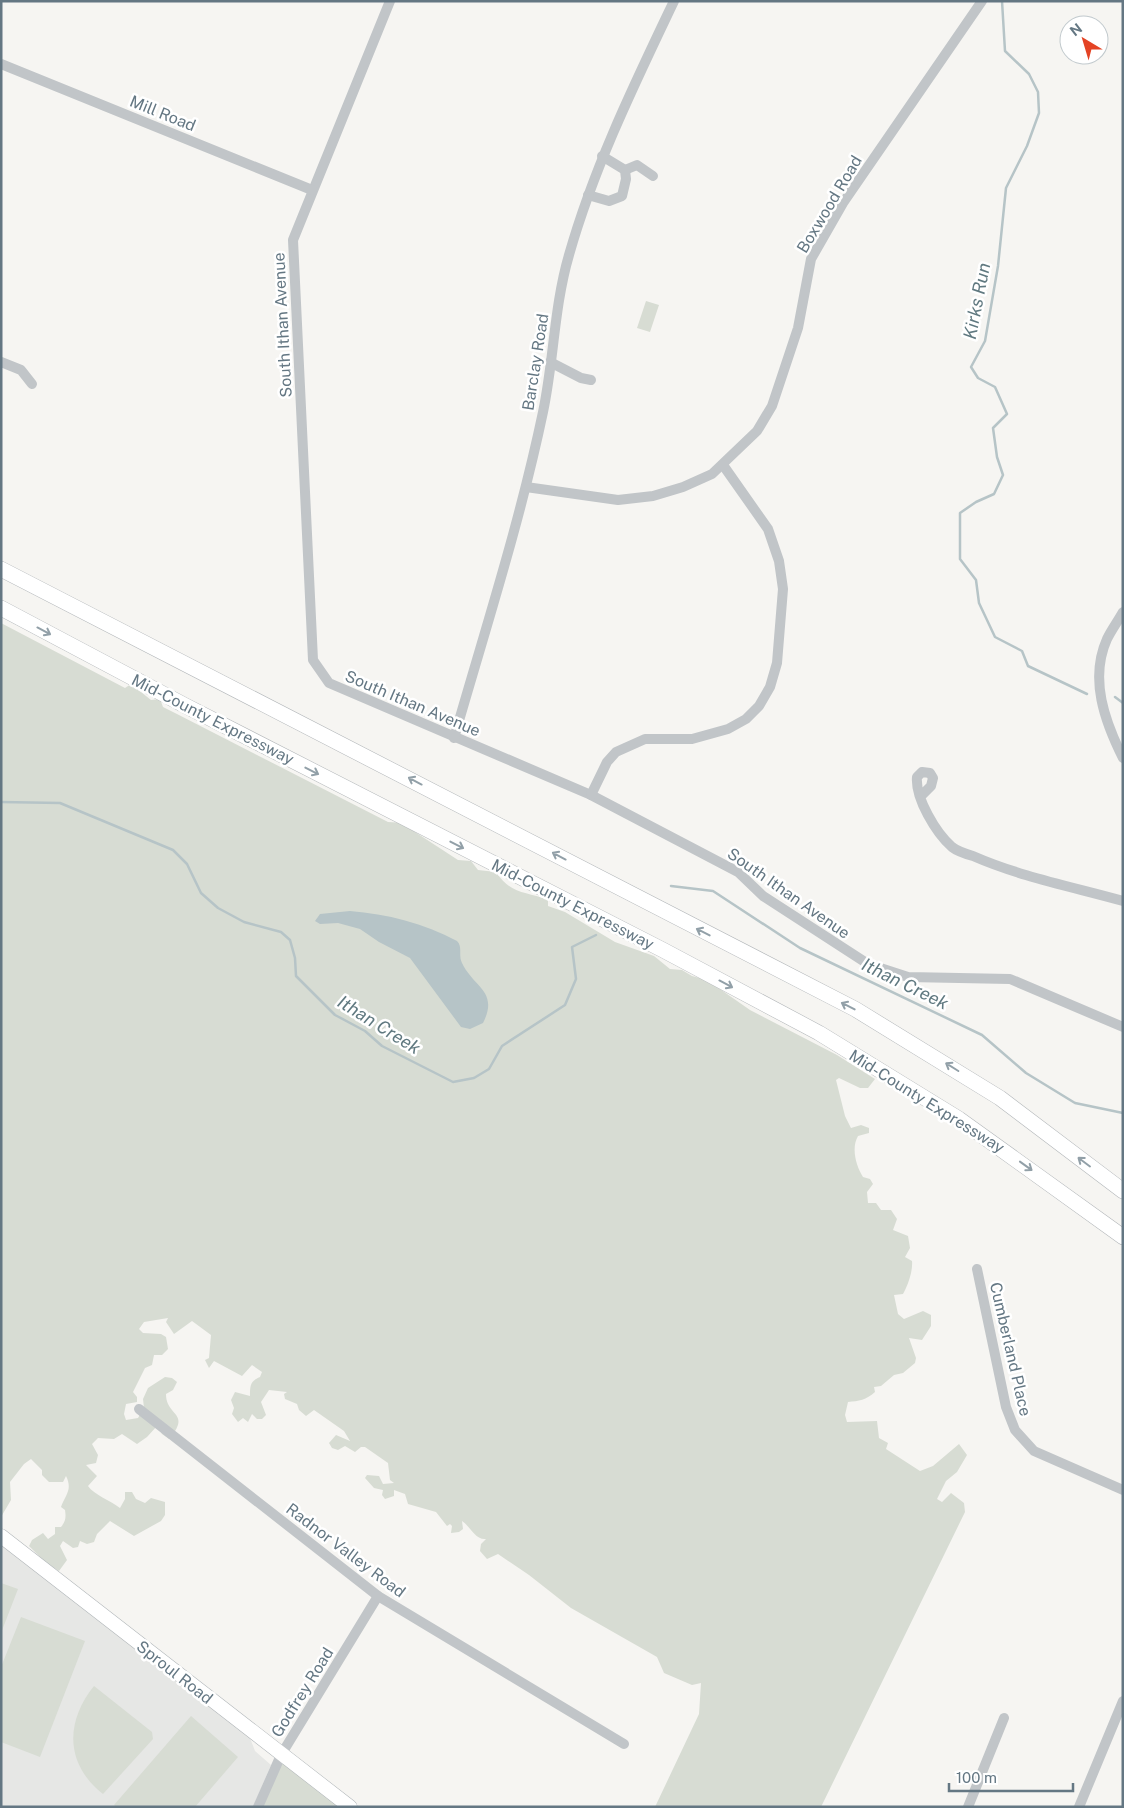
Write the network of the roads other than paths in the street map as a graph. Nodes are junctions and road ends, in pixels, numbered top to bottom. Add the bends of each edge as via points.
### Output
1 (390, 1) edge
2 (674, 1) edge
3 (982, 1) edge
4 (1, 64) edge
5 (602, 156) junction
6 (625, 170) junction
7 (653, 176) dead end
8 (312, 190) junction
9 (588, 195) junction
10 (1, 362) edge
11 (550, 362) junction
12 (591, 380) dead end
13 (32, 384) dead end
14 (723, 465) junction
15 (526, 487) junction
16 (1, 569) edge
17 (1, 608) edge
18 (1123, 612) edge
19 (454, 738) junction
20 (1123, 758) edge
21 (591, 796) junction
22 (921, 796) dead end
23 (1123, 901) edge
24 (1123, 1027) edge
25 (1123, 1191) edge
26 (1123, 1236) edge
27 (977, 1269) dead end
28 (139, 1409) dead end
29 (1123, 1490) edge
30 (1, 1536) edge
31 (378, 1596) junction
32 (1123, 1701) edge
33 (1004, 1718) dead end
34 (624, 1744) dead end
35 (280, 1754) junction
36 (258, 1807) edge
37 (350, 1807) edge
38 (968, 1807) edge
39 (1078, 1807) edge

1 - 8 street, South Ithan Avenue
2 - 5 street, Barclay Road
3 - 14 street, Boxwood Road via 843,203 811,259 798,328 772,406 757,431
4 - 8 street, Mill Road
5 - 6 street
5 - 9 street, Barclay Road
6 - 7 street via 637,165
6 - 9 street via 622,196 609,201
8 - 19 street, South Ithan Avenue via 292,240 313,660 329,683
9 - 11 street, Barclay Road via 568,257
10 - 13 street via 21,370
11 - 12 street
11 - 15 street, Barclay Road via 544,410
14 - 15 street, Boxwood Road via 682,488 653,496 618,500
14 - 21 street via 768,529 779,561 783,588 777,663 770,686 759,706 746,719 728,729 692,740 645,739 616,752 607,762
15 - 19 street, Barclay Road
25 -> 16 highway via 1000,1098 855,1009
17 -> 26 highway, Mid-County Expressway via 819,1034 965,1123
18 - 20 street via 1106,640 1100,687 1102,709
19 - 21 street, South Ithan Avenue
21 - 24 street, South Ithan Avenue via 738,872 763,896 868,964 908,977 1010,979
22 - 23 street via 931,820 953,848 997,867
27 - 29 street, Cumberland Place via 1006,1407 1015,1430 1034,1451
28 - 31 street, Radnor Valley Road
30 - 35 main road, Sproul Road
31 - 34 street, Radnor Valley Road
31 - 35 street, Godfrey Road
32 - 39 street
33 - 38 street
35 - 36 street, Godfrey Road
35 - 37 main road, Sproul Road

